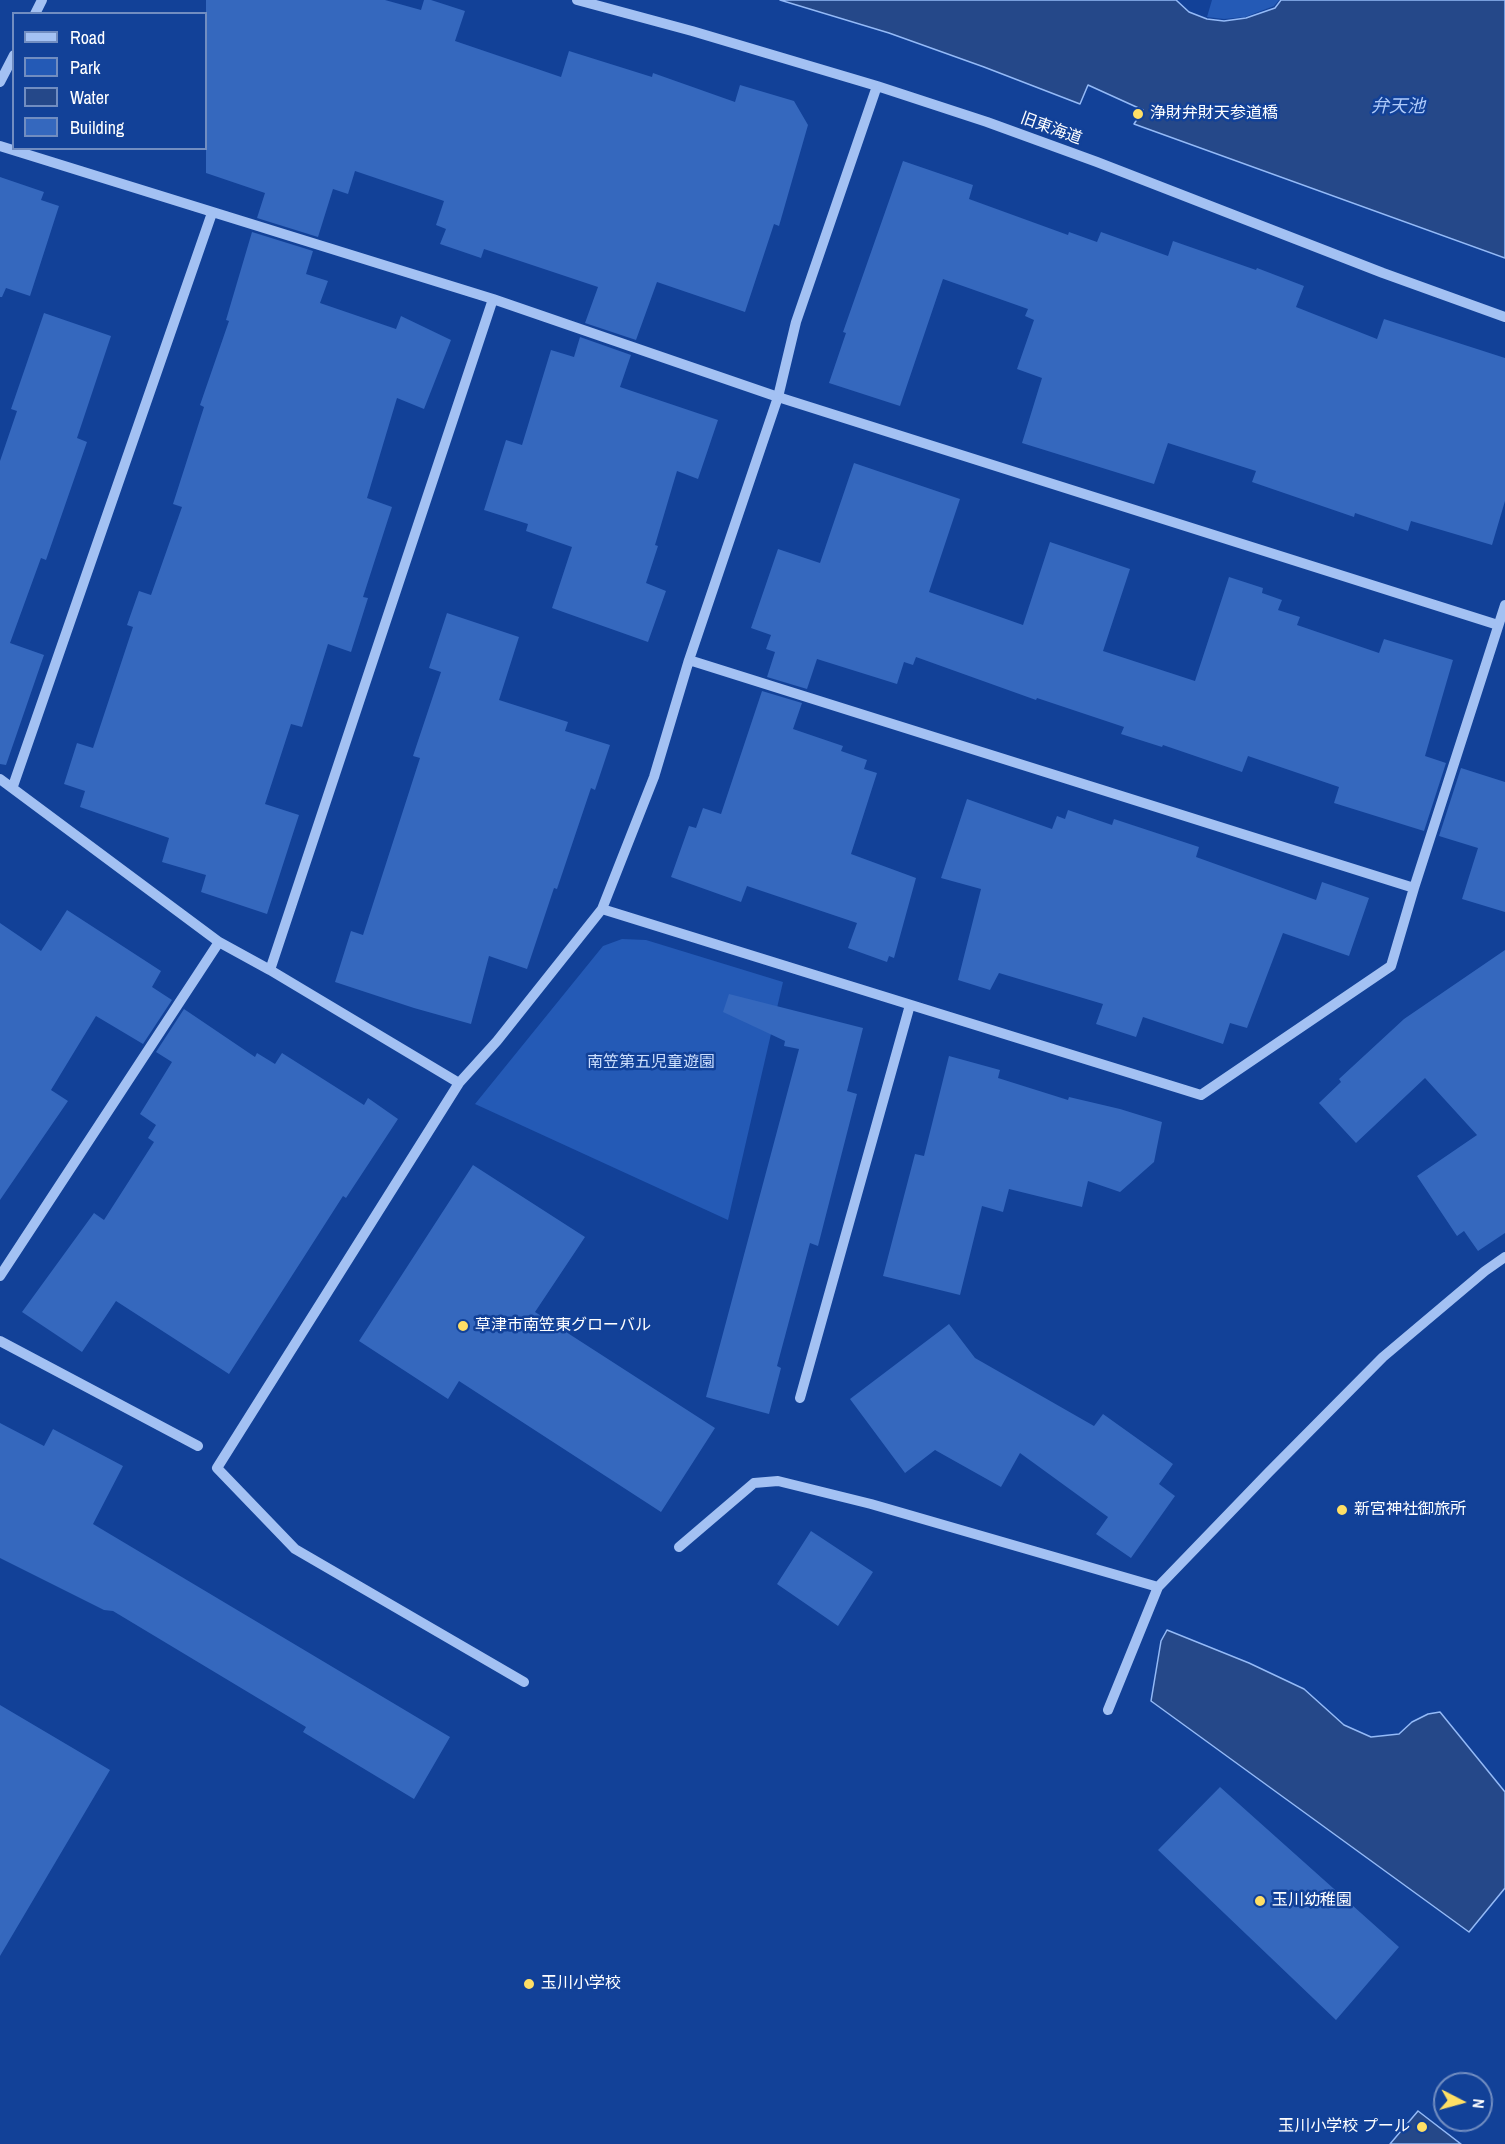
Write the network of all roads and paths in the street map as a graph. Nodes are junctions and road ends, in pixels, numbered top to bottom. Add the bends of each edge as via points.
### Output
1 (577, 0) edge
2 (12, 59) edge
3 (0, 82) edge
4 (877, 86) junction
5 (13, 150) edge
6 (212, 213) junction
7 (493, 299) junction
8 (1505, 317) edge
9 (778, 398) junction
10 (1505, 605) edge
11 (1498, 626) junction
12 (689, 660) junction
13 (0, 778) edge
14 (13, 786) junction
15 (1414, 888) junction
16 (602, 909) junction
17 (219, 942) junction
18 (270, 970) junction
19 (910, 1005) junction
20 (459, 1083) junction
21 (1505, 1257) edge
22 (0, 1276) edge
23 (0, 1341) edge
24 (800, 1398) dead end
25 (198, 1446) dead end
26 (679, 1547) dead end
27 (1158, 1587) junction
28 (524, 1682) dead end
29 (1108, 1710) dead end

1 - 4 street, 旧東海道
2 - 3 street
4 - 8 street, 旧東海道 via 1086,158
4 - 9 street via 796,322
5 - 6 street
6 - 7 street
6 - 14 street
7 - 9 street
7 - 18 street
9 - 11 street
9 - 12 street
10 - 11 street
11 - 15 street
12 - 15 street
12 - 16 street via 654,777
13 - 14 street
14 - 17 street
15 - 19 street via 1391,966 1201,1095
16 - 19 street
16 - 20 street
17 - 18 street
17 - 22 street
18 - 20 street
19 - 24 street
20 - 28 street via 217,1468 295,1549
21 - 27 street via 1383,1357
23 - 25 street
26 - 27 street via 754,1483 778,1481
27 - 29 street

